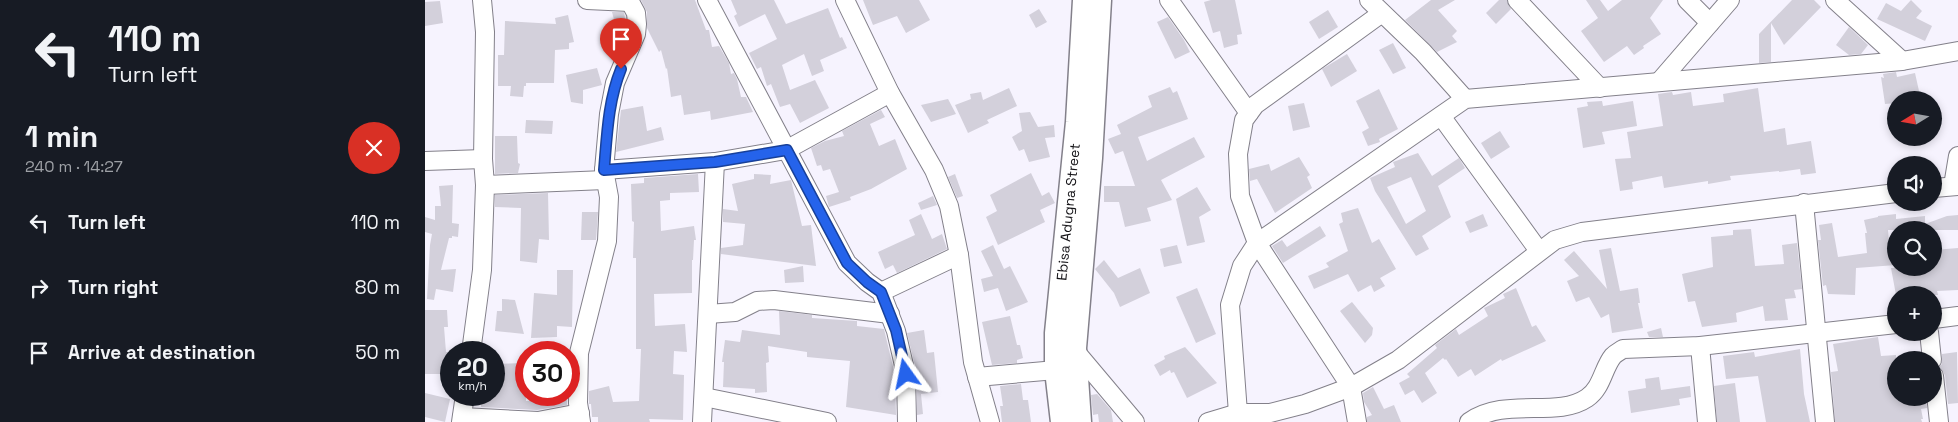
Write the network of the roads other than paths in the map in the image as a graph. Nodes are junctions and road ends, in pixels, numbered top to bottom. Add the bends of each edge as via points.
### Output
1 (483, 0) edge
2 (587, 0) edge
3 (707, 0) edge
4 (845, 0) edge
5 (1083, 0) edge
6 (1100, 0) edge
7 (1169, 0) edge
8 (1369, 0) edge
9 (1517, 0) edge
10 (1687, 0) edge
11 (1730, 0) edge
12 (1835, 0) edge
13 (629, 1) edge
14 (1382, 13) junction
15 (1710, 23) junction
16 (1958, 51) edge
17 (1902, 61) junction
18 (1659, 82) junction
19 (1600, 88) junction
20 (890, 93) junction
21 (1465, 99) junction
22 (1249, 113) junction
23 (1441, 116) junction
24 (787, 150) junction
25 (1958, 156) edge
26 (483, 159) junction
27 (425, 161) edge
28 (715, 162) junction
29 (605, 175) junction
30 (485, 185) junction
31 (1956, 186) edge
32 (1942, 187) edge
33 (1887, 194) edge
34 (1804, 203) junction
35 (1257, 243) junction
36 (1539, 251) junction
37 (959, 255) junction
38 (881, 292) junction
39 (707, 314) junction
40 (890, 314) junction
41 (1958, 316) edge
42 (1942, 318) edge
43 (1887, 325) edge
44 (1056, 333) junction
45 (1816, 333) junction
46 (472, 341) edge
47 (1699, 346) junction
48 (1075, 348) junction
49 (1056, 370) junction
50 (977, 378) junction
51 (1351, 387) junction
52 (704, 396) junction
53 (464, 406) edge
54 (1937, 406) edge
55 (580, 417) edge
56 (1238, 417) edge
57 (1360, 419) edge
58 (462, 420) edge
59 (702, 422) edge
60 (827, 422) edge
61 (907, 422) edge
62 (989, 422) edge
63 (1062, 422) edge
64 (1080, 422) edge
65 (1135, 422) edge
66 (1208, 422) edge
67 (1469, 422) edge
68 (1707, 422) edge
69 (1825, 422) edge
70 (1939, 422) edge

1 - 26 street
2 - 13 street
3 - 24 street
4 - 20 street
5 - 44 main road, Ebisa Adugna Street via 1077,122
6 - 48 main road, Ebisa Adugna Street
7 - 22 street
8 - 14 street
9 - 19 street
10 - 15 street
11 - 15 street
12 - 17 street
13 - 29 street via 636,13 636,34 615,83 609,114
14 - 21 street
14 - 22 street via 1255,105
15 - 18 street
16 - 17 street
17 - 18 street
18 - 19 street
19 - 21 street
20 - 24 street
20 - 37 street via 934,170 949,206
21 - 23 street
22 - 35 street via 1244,120 1238,154 1240,196
23 - 35 street
23 - 36 street
24 - 28 street
24 - 38 street via 847,263
25 - 31 street
26 - 27 street
26 - 30 street
28 - 29 street
28 - 39 street
29 - 30 street
29 - 55 street via 609,197 607,241 579,354
30 - 46 street via 482,270
31 - 32 street
33 - 34 street
34 - 36 street via 1582,232 1555,240
34 - 45 street
35 - 51 street
35 - 56 street via 1242,266 1230,305
36 - 51 street via 1398,360
37 - 38 street
37 - 50 street
38 - 40 street
39 - 40 street via 735,312 757,302 775,300
39 - 52 street
40 - 61 street via 906,374
41 - 42 street
43 - 45 street
44 - 48 street
44 - 49 main road, Ebisa Adugna Street
45 - 47 street
45 - 69 street
47 - 67 street via 1623,349 1613,356 1588,398 1568,406 1498,409
47 - 68 street
48 - 64 main road, Ebisa Adugna Street
48 - 65 street
49 - 50 street
49 - 63 main road, Ebisa Adugna Street
50 - 62 street
51 - 56 street via 1305,404
51 - 57 street
52 - 59 street
52 - 60 street
53 - 58 street
54 - 70 street
55 - 58 street via 538,421
56 - 66 street

